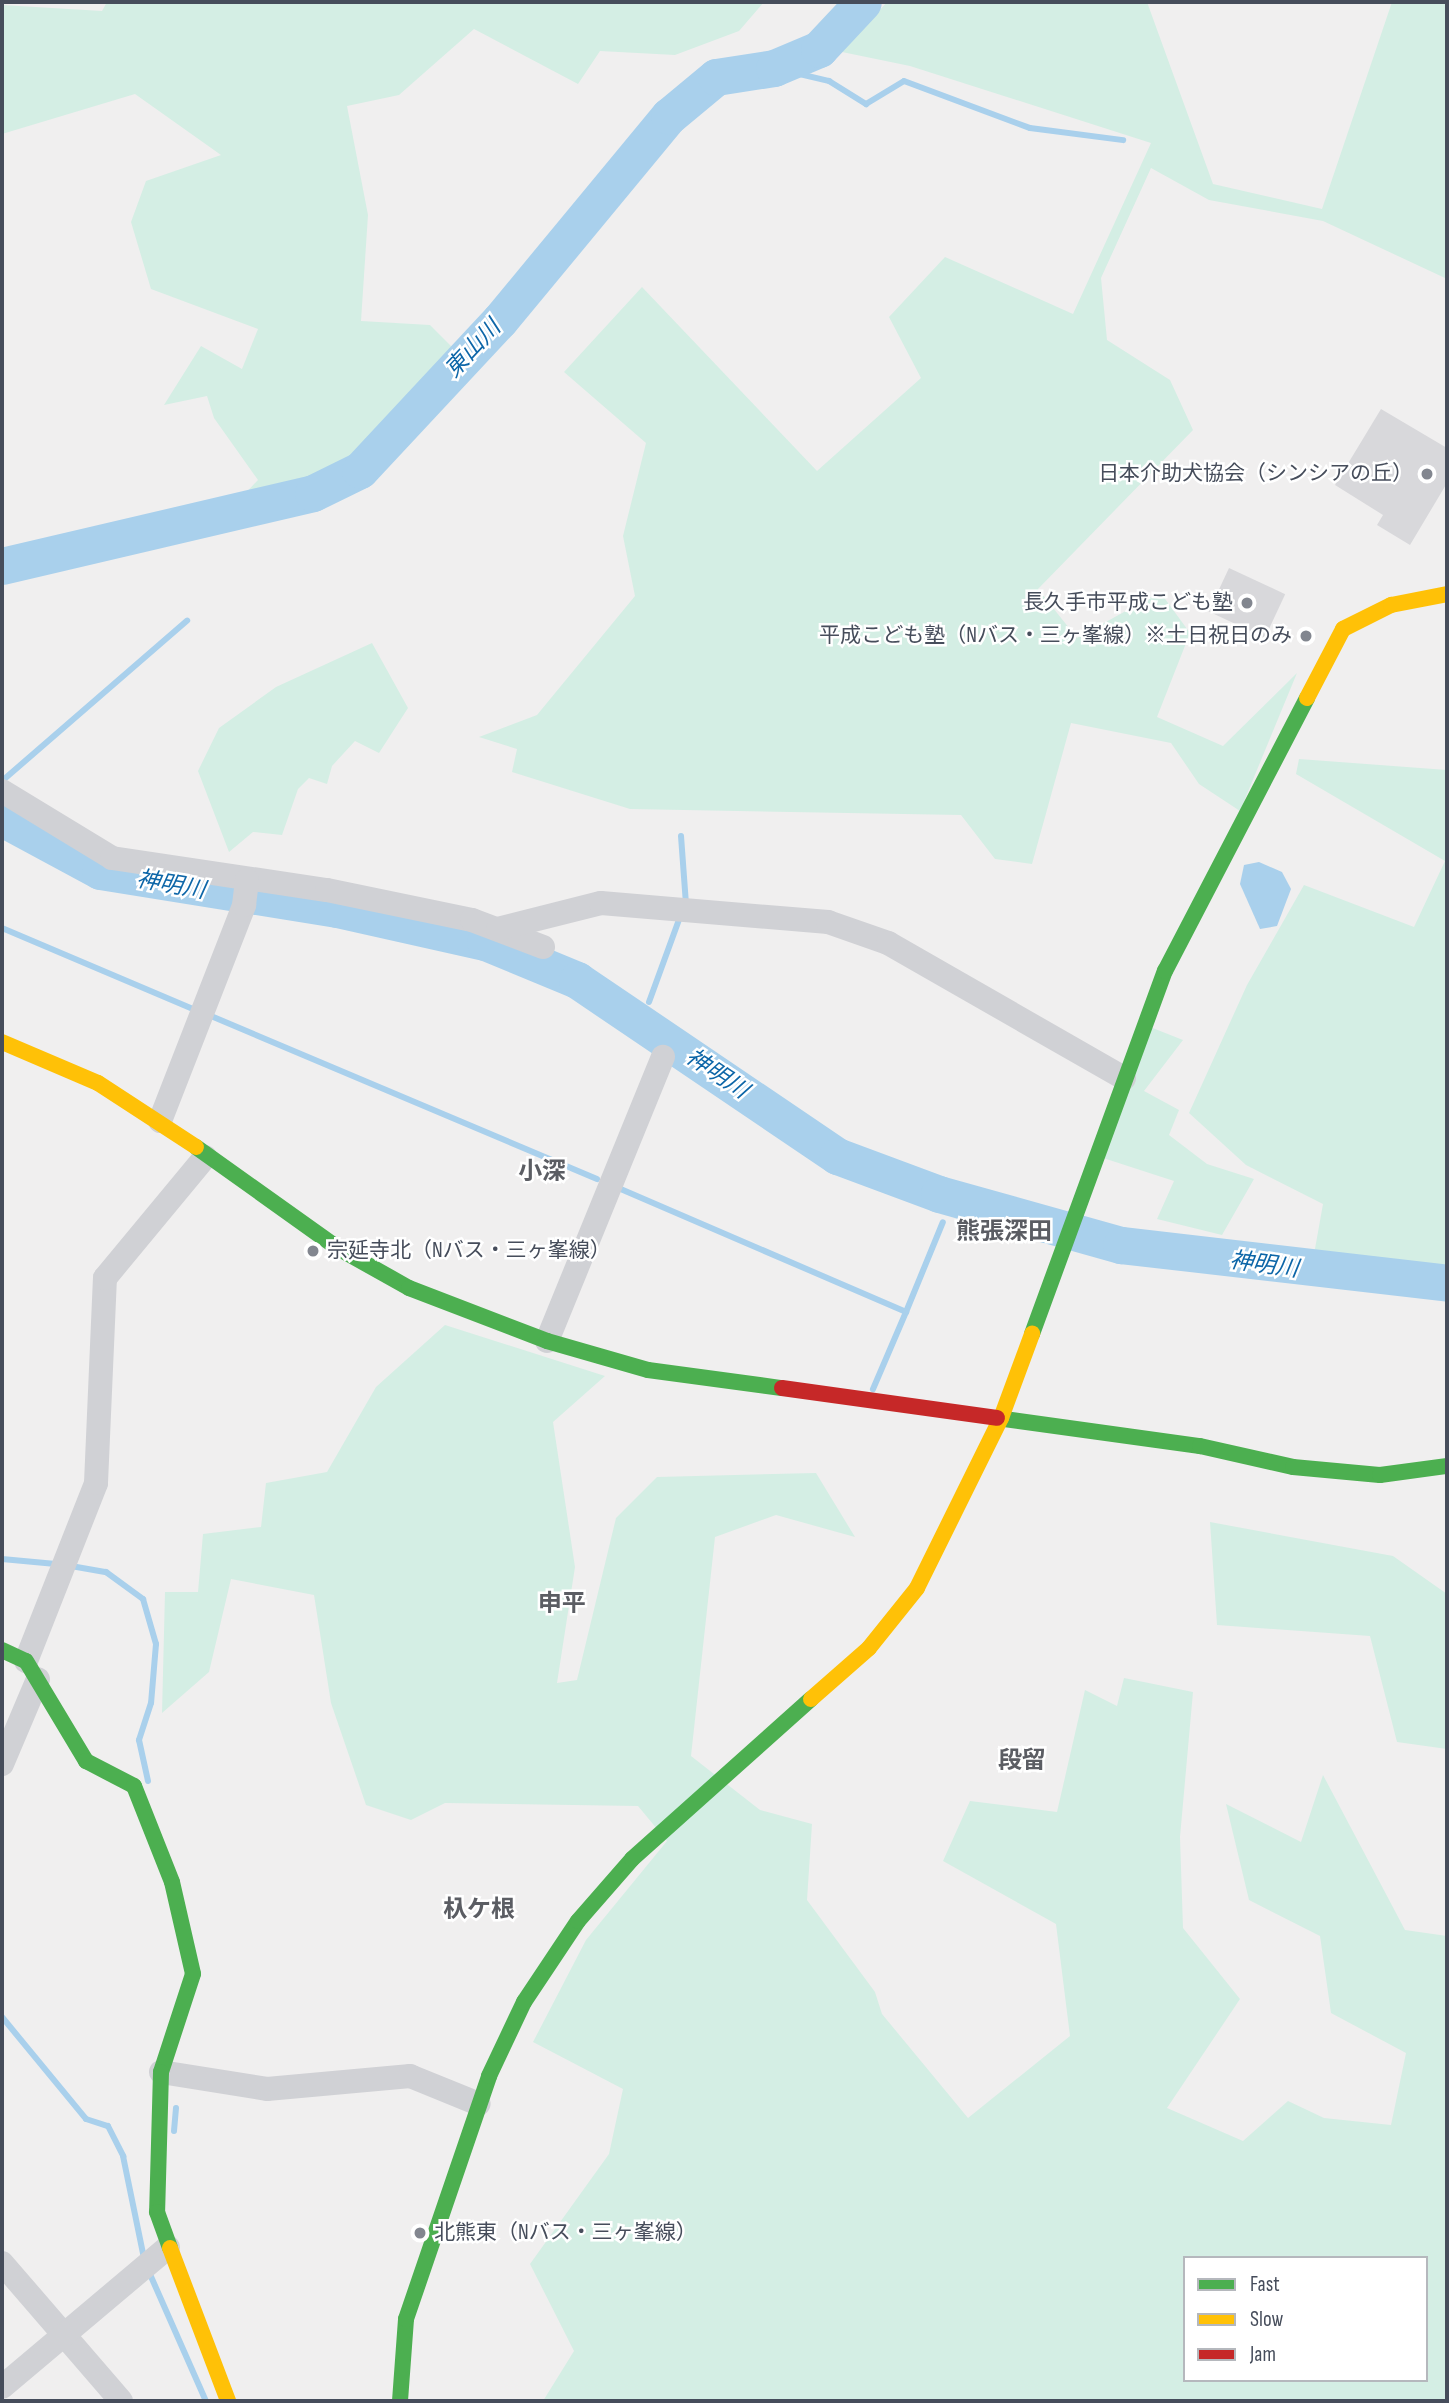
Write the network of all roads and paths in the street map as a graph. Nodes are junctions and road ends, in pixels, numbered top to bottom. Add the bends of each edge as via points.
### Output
1 (1447, 594) edge
2 (2, 791) edge
3 (246, 889) junction
4 (498, 929) junction
5 (543, 947) dead end
6 (2, 1042) edge
7 (663, 1057) dead end
8 (1124, 1078) junction
9 (160, 1121) junction
10 (205, 1157) junction
11 (547, 1341) junction
12 (1002, 1418) junction
13 (1447, 1466) edge
14 (2, 1650) edge
15 (32, 1670) junction
16 (2, 1764) edge
17 (161, 2072) junction
18 (479, 2104) junction
19 (168, 2247) junction
20 (2, 2263) edge
21 (63, 2333) junction
22 (2, 2387) edge
23 (121, 2401) edge
24 (228, 2401) edge
25 (400, 2401) edge

1 - 8 street via 1391,605 1343,629 1165,971
2 - 3 street via 112,858
3 - 4 street via 327,890
3 - 9 street
4 - 5 street
4 - 8 street via 601,904 828,922 888,943
6 - 9 street via 98,1083
7 - 11 street
8 - 12 street
9 - 10 street
10 - 11 street via 409,1289
10 - 15 street via 105,1278 96,1482
11 - 12 street via 648,1370
12 - 13 street via 1293,1467 1380,1475
12 - 18 street via 917,1588 869,1648 642,1850 578,1921 524,2002
14 - 15 street
15 - 16 street
15 - 17 street via 86,1761 134,1786 172,1882 193,1974
17 - 18 street via 267,2089 410,2076
17 - 19 street via 155,2166 157,2212
18 - 25 street via 406,2319
19 - 21 street
19 - 24 street
20 - 21 street
21 - 22 street
21 - 23 street

